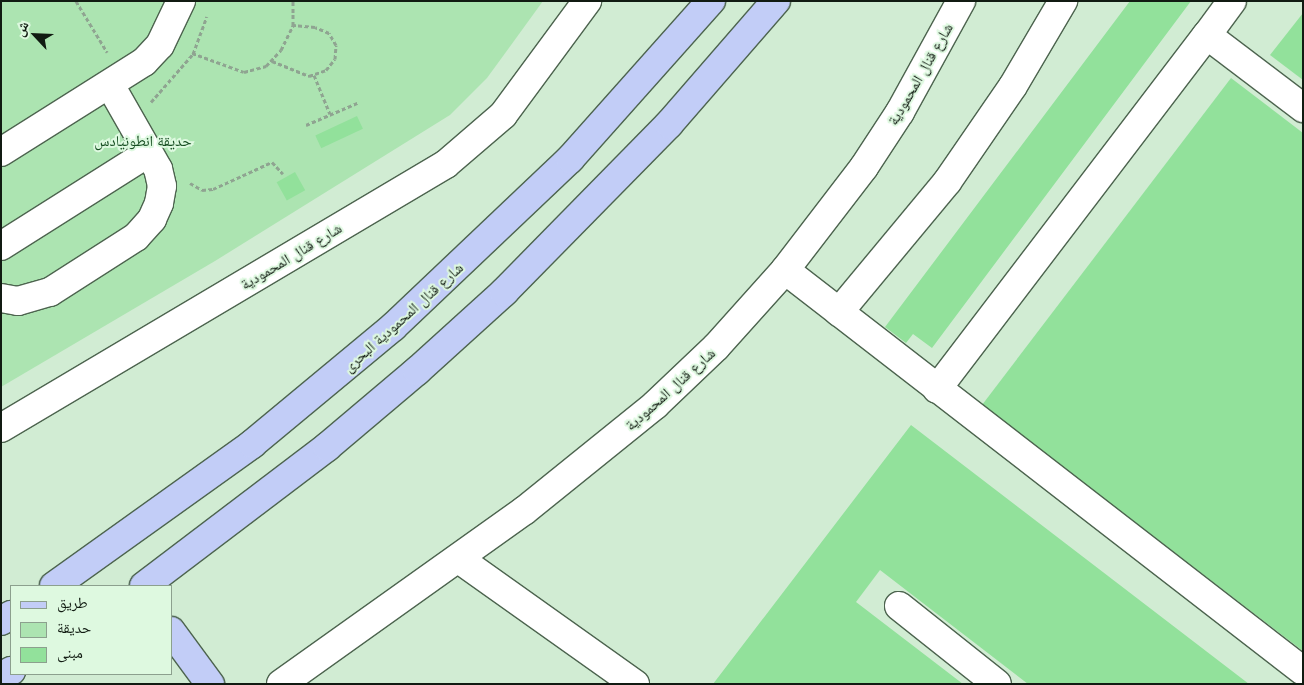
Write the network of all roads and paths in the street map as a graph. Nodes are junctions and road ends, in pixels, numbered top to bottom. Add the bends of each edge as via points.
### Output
1 (76, 1) edge
2 (181, 1) edge
3 (293, 1) edge
4 (587, 1) edge
5 (711, 1) edge
6 (776, 1) edge
7 (961, 1) edge
8 (1063, 1) edge
9 (1232, 1) edge
10 (208, 10) dead end
11 (293, 25) junction
12 (1208, 35) junction
13 (162, 40) junction
14 (193, 54) junction
15 (272, 61) junction
16 (111, 72) junction
17 (314, 75) junction
18 (357, 103) dead end
19 (1303, 108) edge
20 (151, 110) dead end
21 (330, 114) junction
22 (306, 125) dead end
23 (1, 152) edge
24 (148, 153) junction
25 (283, 174) dead end
26 (185, 176) dead end
27 (1, 246) edge
28 (785, 270) junction
29 (1, 298) edge
30 (840, 312) junction
31 (937, 389) junction
32 (1, 428) edge
33 (458, 559) junction
34 (55, 585) edge
35 (145, 585) edge
36 (899, 606) dead end
37 (172, 632) edge
38 (1303, 671) edge
39 (210, 684) edge
40 (281, 684) edge
41 (635, 684) edge
42 (997, 684) edge

1 - 16 path
2 - 13 street
3 - 11 path
4 - 32 street, شارع قنال المحمودية via 503,115 446,164
5 - 34 main road, شارع قنال المحمودية البحرى via 570,159 393,327 252,444
6 - 35 main road via 669,124 504,292 327,447
7 - 28 street, شارع قنال المحمودية via 932,56 874,151
8 - 30 street via 1013,86 947,182
9 - 12 street
10 - 14 path
11 - 15 path
11 - 17 path via 322,29 336,45 331,65
12 - 19 street
12 - 31 street
13 - 14 path
13 - 16 street via 144,62
14 - 15 path via 244,72
14 - 20 path via 156,94
15 - 17 path via 302,74
16 - 23 street
16 - 24 street
17 - 21 path
18 - 21 path
21 - 22 path
24 - 27 street
24 - 29 street via 158,169 162,186 152,219 136,237 50,292 18,301
25 - 26 path via 276,163 268,163 207,190 195,187
28 - 30 street
28 - 33 street, شارع قنال المحمودية via 716,347 655,405 591,459
30 - 31 street
31 - 38 street
33 - 40 street, شارع قنال المحمودية
33 - 41 street
36 - 42 street
37 - 39 main road

